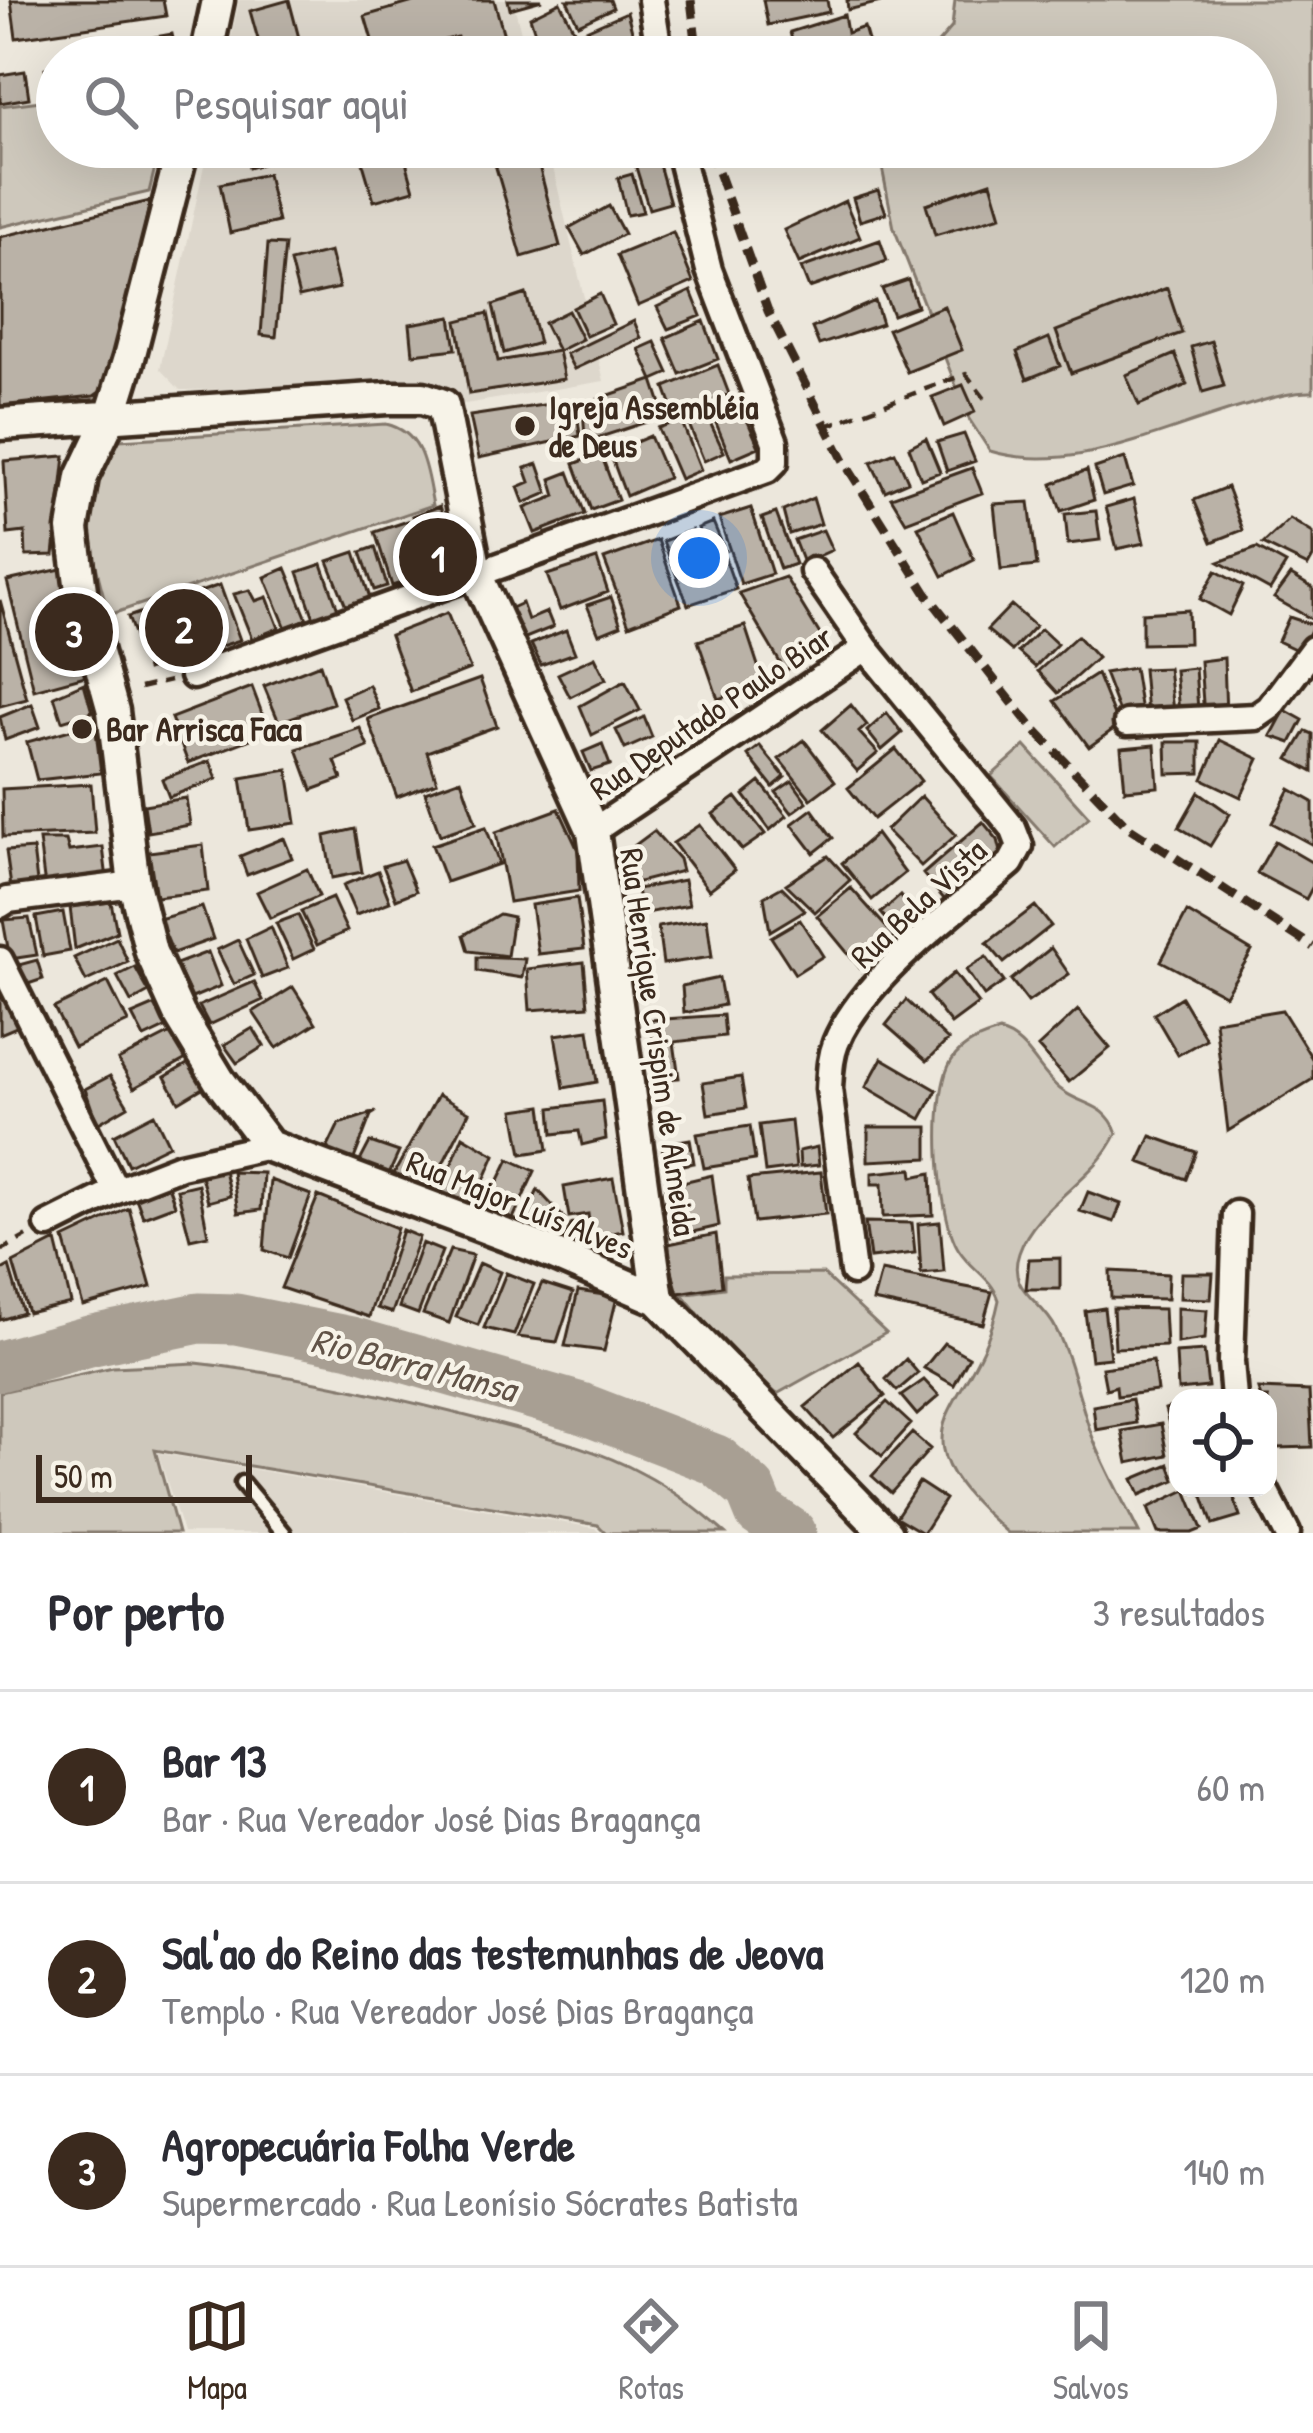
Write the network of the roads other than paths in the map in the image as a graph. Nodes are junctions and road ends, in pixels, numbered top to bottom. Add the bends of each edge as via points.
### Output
1 (218, 0) edge
2 (651, 0) edge
3 (210, 36) edge
4 (657, 36) edge
5 (178, 168) edge
6 (683, 168) edge
7 (134, 340) junction
8 (190, 410) junction
9 (111, 416) junction
10 (66, 419) junction
11 (0, 424) edge
12 (94, 446) junction
13 (812, 571) dead end
14 (477, 576) junction
15 (866, 648) junction
16 (1313, 649) edge
17 (193, 676) road end
18 (1127, 723) dead end
19 (593, 831) junction
20 (134, 884) junction
21 (0, 905) edge
22 (0, 960) edge
23 (269, 1146) junction
24 (116, 1192) junction
25 (1237, 1214) dead end
26 (48, 1225) dead end
27 (853, 1272) dead end
28 (658, 1299) junction
29 (1234, 1389) edge
30 (242, 1483) dead end
31 (1269, 1497) edge
32 (284, 1533) edge
33 (886, 1533) edge
34 (1287, 1533) edge

1 - 3 street
2 - 4 street
5 - 7 street
6 - 14 street via 775,462
7 - 8 street via 136,369 150,392
7 - 9 street
7 - 10 street via 111,388
8 - 9 street, Rua Henrique Crispim de Almeida
8 - 12 street via 124,424
8 - 14 street, Rua Henrique Crispim de Almeida via 438,401
9 - 10 street, Rua Henrique Crispim de Almeida
9 - 12 street
10 - 11 street, Rua Henrique Crispim de Almeida
10 - 12 street
12 - 20 street via 73,529 109,694
13 - 15 street, Rua Bela Vista
14 - 17 street
14 - 19 street, Rua Henrique Crispim de Almeida
15 - 19 street, Rua Deputado Paulo Biar
15 - 27 street, Rua Bela Vista via 1020,846 1011,863 877,983 836,1042 829,1089
16 - 18 street via 1256,717
19 - 28 street, Rua Henrique Crispim de Almeida
20 - 21 street
20 - 23 street via 179,1014
22 - 24 street
23 - 24 street via 181,1166
23 - 28 street, Rua Major Luís Alves
24 - 26 street
25 - 29 street
28 - 33 street, Rua Major Luís Alves
30 - 32 lane
31 - 34 street

